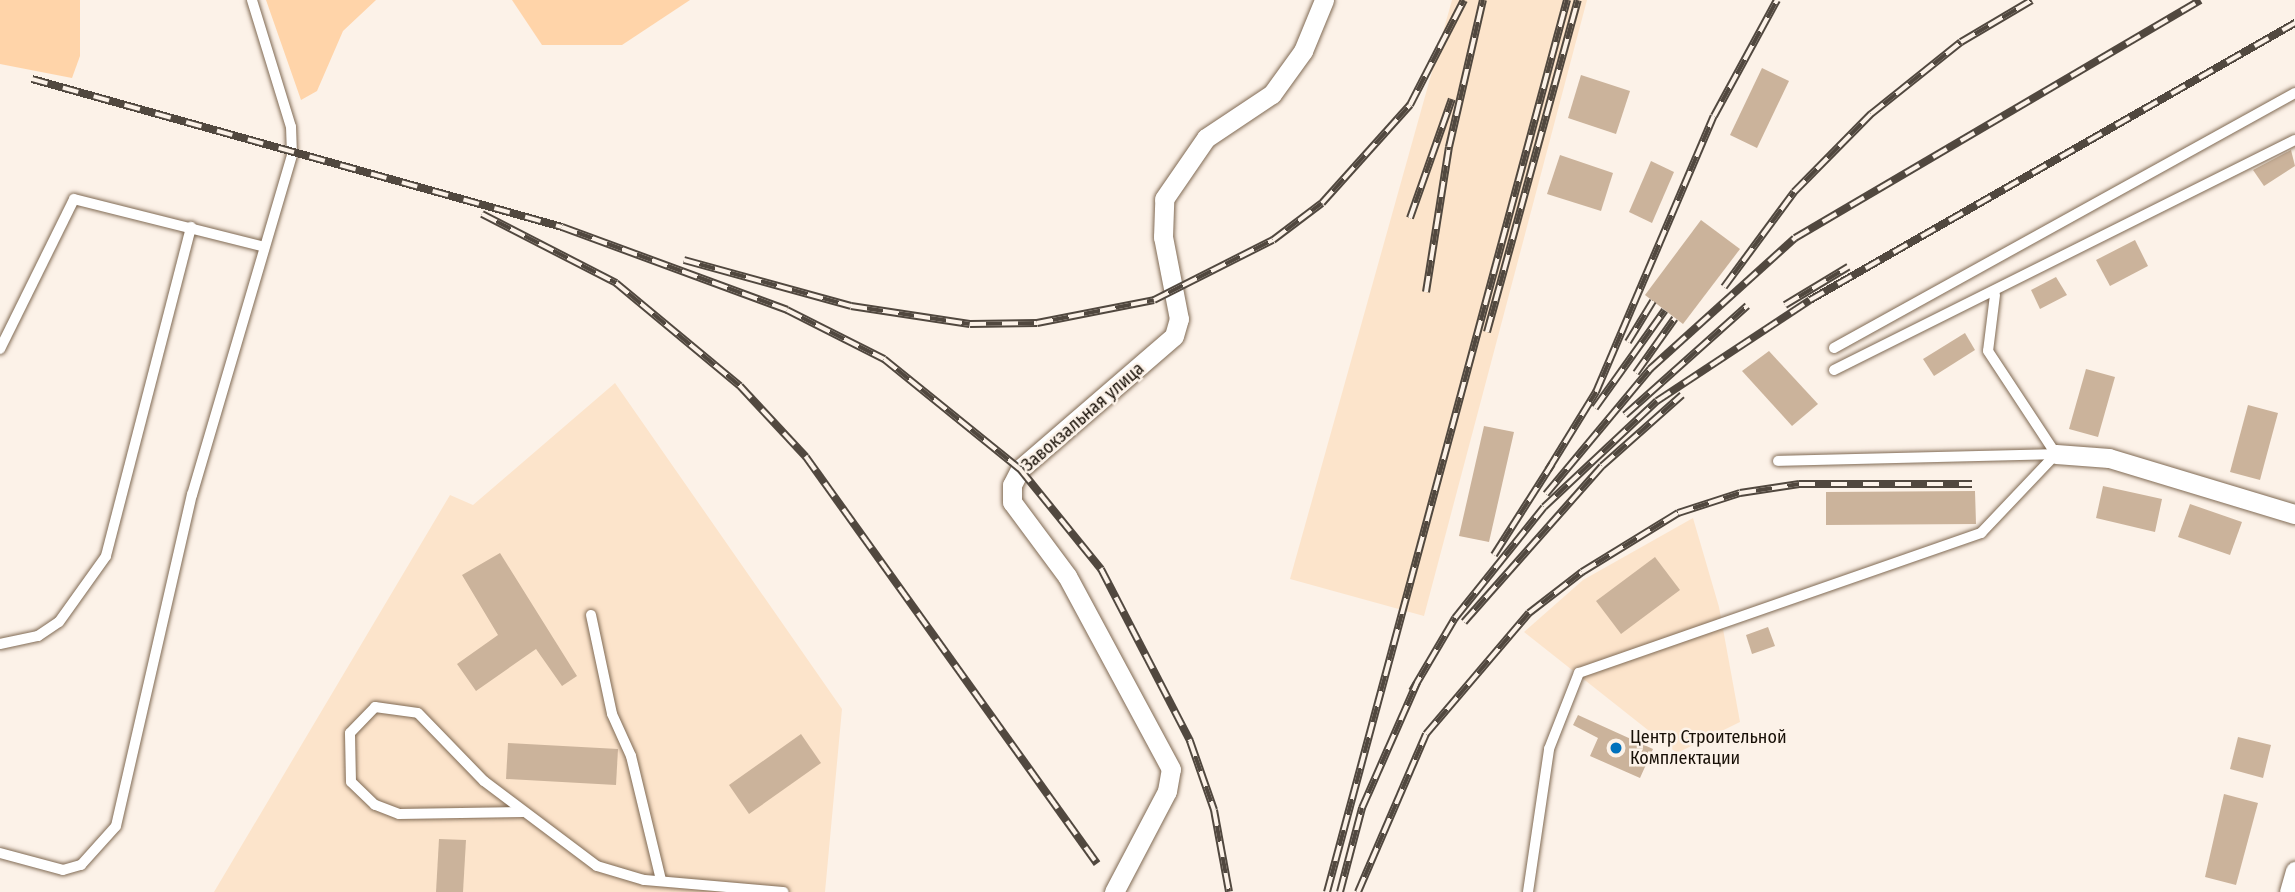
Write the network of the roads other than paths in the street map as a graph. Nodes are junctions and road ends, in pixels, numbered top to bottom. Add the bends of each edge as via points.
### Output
1 (251, 0) edge
2 (1324, 0) edge
3 (2295, 93) edge
4 (2295, 140) edge
5 (191, 227) junction
6 (261, 246) junction
7 (1995, 295) junction
8 (1834, 348) dead end
9 (0, 349) edge
10 (1834, 370) dead end
11 (2056, 454) junction
12 (1778, 461) dead end
13 (2295, 514) edge
14 (591, 615) dead end
15 (0, 644) edge
16 (523, 812) junction
17 (0, 853) edge
18 (2295, 871) edge
19 (661, 880) junction
20 (783, 892) edge
21 (1114, 892) edge
22 (1528, 892) edge
23 (2289, 892) edge

1 - 6 lane via 293,142
2 - 21 street, Завокзальная улица via 1303,51 1272,94 1206,138 1164,199 1163,236 1179,319 1174,336 1020,469 1012,485 1012,502 1067,576 1171,769 1167,791
3 - 8 lane
4 - 7 lane
5 - 6 lane
5 - 9 lane via 74,199
5 - 15 lane via 106,556 59,621 37,636
6 - 17 lane via 192,495 116,826 80,865 63,870
7 - 10 lane
7 - 11 lane via 1989,351
11 - 12 lane
11 - 13 street via 2109,458
11 - 22 lane via 1981,533 1579,673 1549,749
14 - 19 lane via 612,714 631,756
16 - 16 lane via 418,713 375,707 350,733 351,782 375,805 399,814
16 - 19 lane via 597,866
18 - 23 street
19 - 20 lane

